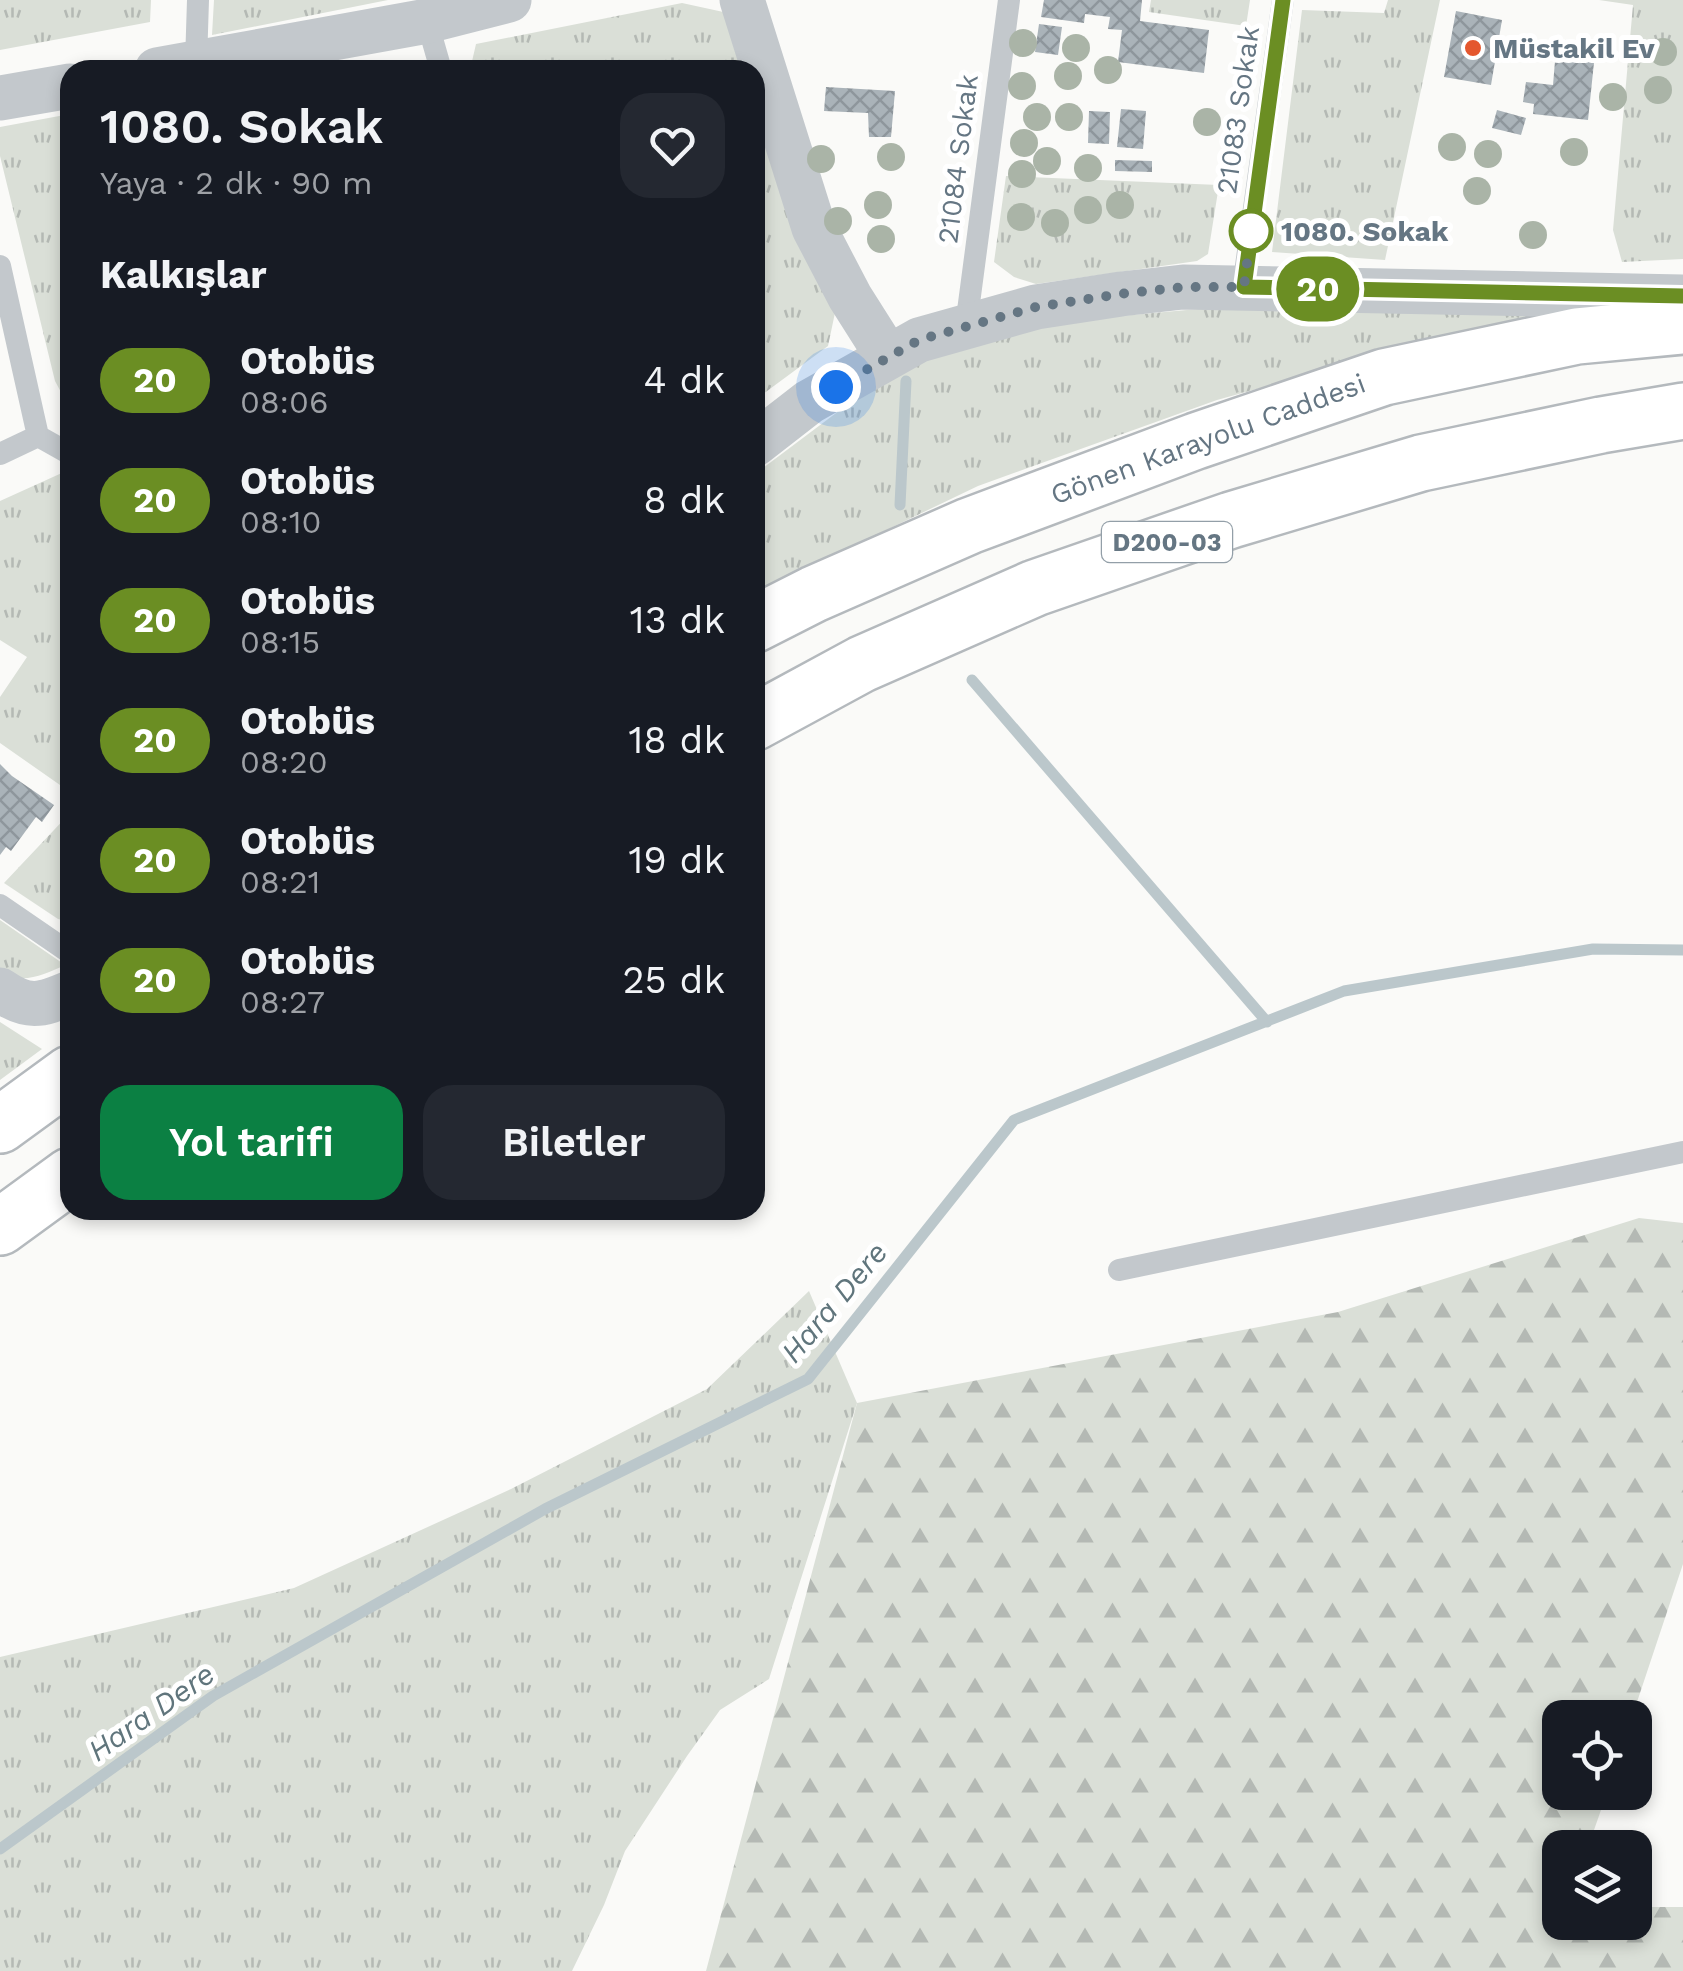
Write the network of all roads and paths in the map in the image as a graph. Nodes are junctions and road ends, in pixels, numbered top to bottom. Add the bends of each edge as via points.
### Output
1 (198, 0) edge
2 (509, 0) edge
3 (742, 0) edge
4 (1008, 0) edge
5 (1284, 0) edge
6 (427, 21) junction
7 (178, 60) edge
8 (209, 60) edge
9 (438, 60) edge
10 (761, 60) edge
11 (765, 73) edge
12 (60, 88) edge
13 (0, 98) edge
14 (0, 266) edge
15 (1244, 287) junction
16 (1683, 296) edge
17 (966, 326) junction
18 (1683, 326) edge
19 (888, 357) junction
20 (1683, 411) edge
21 (38, 436) junction
22 (765, 436) edge
23 (60, 448) edge
24 (0, 454) edge
25 (765, 619) edge
26 (765, 717) edge
27 (0, 905) edge
28 (60, 946) edge
29 (0, 990) edge
30 (60, 997) edge
31 (60, 1081) edge
32 (0, 1125) edge
33 (1683, 1152) edge
34 (60, 1183) edge
35 (0, 1226) edge
36 (1119, 1270) dead end

1 - 7 lane
2 - 6 street
3 - 10 street
4 - 17 lane, 21084 Sokak
5 - 15 lane, 21083 Sokak
6 - 8 street
6 - 9 lane
11 - 19 street via 814,228
12 - 13 street
14 - 21 lane
15 - 16 street
15 - 17 street via 1120,294
17 - 19 street
18 - 25 highway, Gönen Karayolu Caddesi via 1577,336 1384,377 968,526
19 - 22 street
20 - 26 highway, D200-03 via 1422,463 1232,520 1035,588 862,664
21 - 23 lane
21 - 24 lane
27 - 28 lane
29 - 30 street via 36,1005
31 - 32 highway
33 - 36 lane
34 - 35 highway

